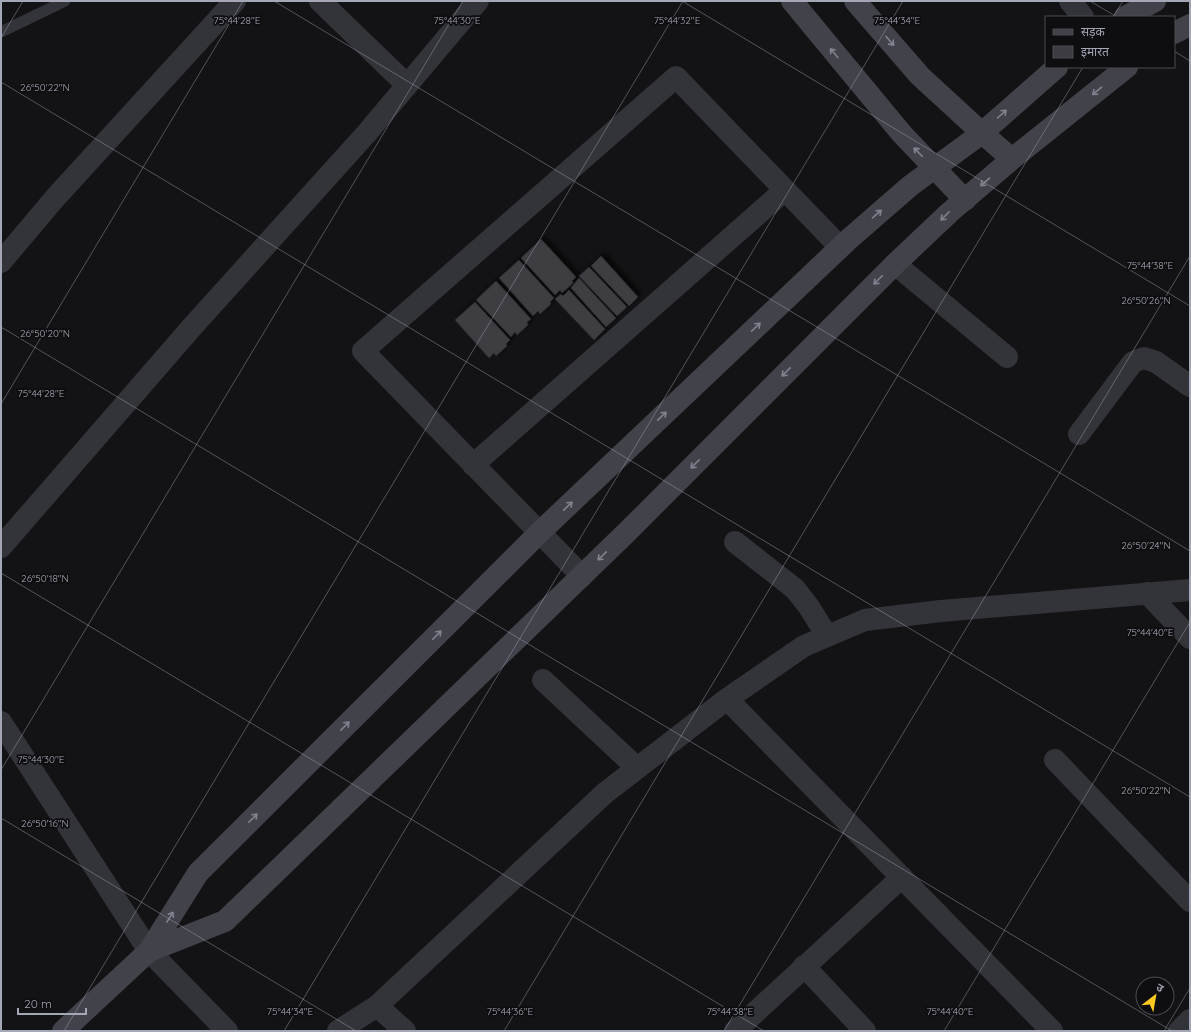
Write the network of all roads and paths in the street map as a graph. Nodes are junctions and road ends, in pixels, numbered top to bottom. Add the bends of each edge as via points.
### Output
1 (65, 1) edge
2 (235, 1) edge
3 (320, 1) edge
4 (478, 1) edge
5 (792, 1) edge
6 (855, 1) edge
7 (1070, 1) edge
8 (1155, 1) edge
9 (1083, 16) edge
10 (1127, 16) edge
11 (1190, 25) edge
12 (1, 32) edge
13 (1175, 32) edge
14 (1056, 68) edge
15 (1126, 68) edge
16 (407, 85) junction
17 (982, 133) junction
18 (1012, 159) junction
19 (934, 168) junction
20 (785, 190) junction
21 (965, 200) junction
22 (840, 247) junction
23 (1, 262) edge
24 (895, 264) junction
25 (1007, 357) dead end
26 (1190, 386) edge
27 (1079, 434) dead end
28 (473, 465) junction
29 (539, 533) junction
30 (734, 542) dead end
31 (1, 546) edge
32 (582, 576) junction
33 (1190, 590) edge
34 (1146, 593) junction
35 (827, 636) junction
36 (1190, 638) edge
37 (543, 680) dead end
38 (727, 699) junction
39 (1, 722) edge
40 (7, 745) edge
41 (1055, 760) dead end
42 (637, 768) junction
43 (902, 878) junction
44 (1190, 901) edge
45 (149, 950) junction
46 (804, 966) junction
47 (377, 1006) junction
48 (1190, 1020) edge
49 (63, 1031) edge
50 (227, 1031) edge
51 (338, 1031) edge
52 (405, 1031) edge
53 (735, 1031) edge
54 (865, 1031) edge
55 (1052, 1031) edge
56 (1179, 1031) edge

1 - 12 lane
2 - 23 street via 55,198
3 - 16 street
4 - 16 street
19 -> 5 street via 902,134
6 -> 17 street via 920,76
7 - 9 street
8 - 10 street
11 - 13 street
17 -> 14 street
15 -> 18 street
16 - 31 street
17 - 18 street
17 - 19 street
18 -> 21 street
19 - 21 street
22 -> 19 street
20 - 22 street
20 - 28 street
20 - 28 street via 676,77 363,351
21 -> 24 street
29 -> 22 street
24 - 25 street
24 -> 32 street
26 - 27 street via 1156,362 1144,358 1133,362
28 - 29 street
29 - 32 street
45 -> 29 street via 198,873
30 - 35 street via 795,589
32 - 45 street via 225,921
33 - 34 street
34 - 35 street via 865,620
34 - 36 street
35 - 38 street via 804,646
37 - 42 street
38 - 42 street
38 - 43 street
39 - 40 street
40 - 45 street
41 - 44 street
42 - 47 street via 605,793
43 - 46 street
43 - 55 street
45 - 49 street
45 - 50 street
46 - 53 street
46 - 54 street
47 - 51 street
47 - 52 street
48 - 56 street

